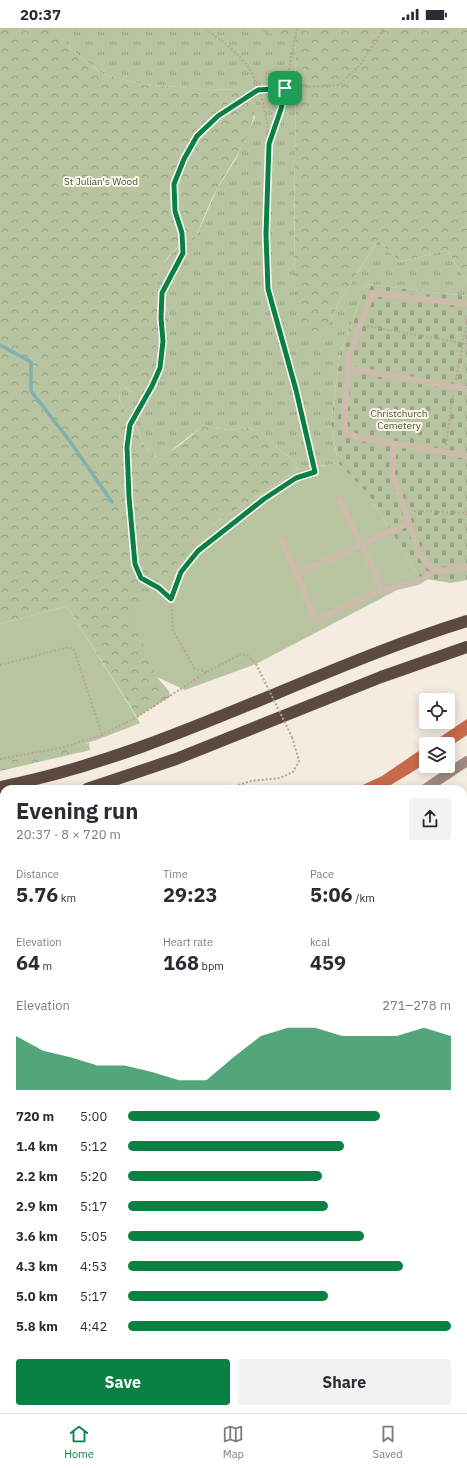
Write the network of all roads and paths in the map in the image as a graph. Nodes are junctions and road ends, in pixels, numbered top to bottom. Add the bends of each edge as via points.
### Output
1 (203, 28) edge
2 (298, 28) edge
3 (384, 28) edge
4 (285, 88) junction
5 (258, 90) junction
6 (269, 144) junction
7 (467, 304) edge
8 (360, 325) junction
9 (467, 344) edge
10 (347, 368) junction
11 (467, 389) edge
12 (394, 444) junction
13 (467, 456) edge
14 (339, 500) dead end
15 (404, 511) junction
16 (467, 512) edge
17 (409, 523) junction
18 (282, 540) dead end
19 (360, 545) junction
20 (467, 567) edge
21 (436, 570) junction
22 (297, 574) junction
23 (383, 590) junction
24 (171, 599) junction
25 (467, 621) edge
26 (467, 648) edge
27 (0, 665) edge
28 (206, 672) junction
29 (102, 735) junction
30 (0, 759) edge
31 (467, 761) edge
32 (10, 785) edge
33 (99, 785) edge
34 (239, 785) edge
35 (431, 785) edge

1 - 5 path via 218,36 248,66
2 - 4 path
3 - 4 path via 361,64 339,84
4 - 5 path
4 - 6 path
5 - 6 path via 262,99
5 - 24 path via 218,116 197,136 174,184 175,211 182,233 183,253 162,293 163,341 160,368 130,425 127,447 135,564 141,578 159,588
6 - 24 path via 266,234 268,289 315,472 296,478 270,495 198,551 181,572
7 - 8 lane via 372,293
8 - 9 path
8 - 10 lane via 348,356
10 - 11 lane
10 - 12 lane via 344,422 347,433
12 - 13 lane
12 - 15 lane via 392,473
14 - 19 lane
15 - 16 path
15 - 17 lane
17 - 19 lane
17 - 21 lane via 420,555
18 - 22 lane
19 - 22 lane
19 - 23 lane
20 - 21 lane
21 - 23 lane via 418,582
22 - 23 lane via 316,620
24 - 28 path via 173,631 195,669
25 - 32 highway via 368,657 176,736 42,779
26 - 33 highway via 381,677 176,759
27 - 29 path via 69,647 74,650
28 - 29 path via 144,713
28 - 34 path, bridge via 240,654 249,656 256,664 292,737 299,761 293,772 280,778
29 - 30 path via 61,748
31 - 35 street

